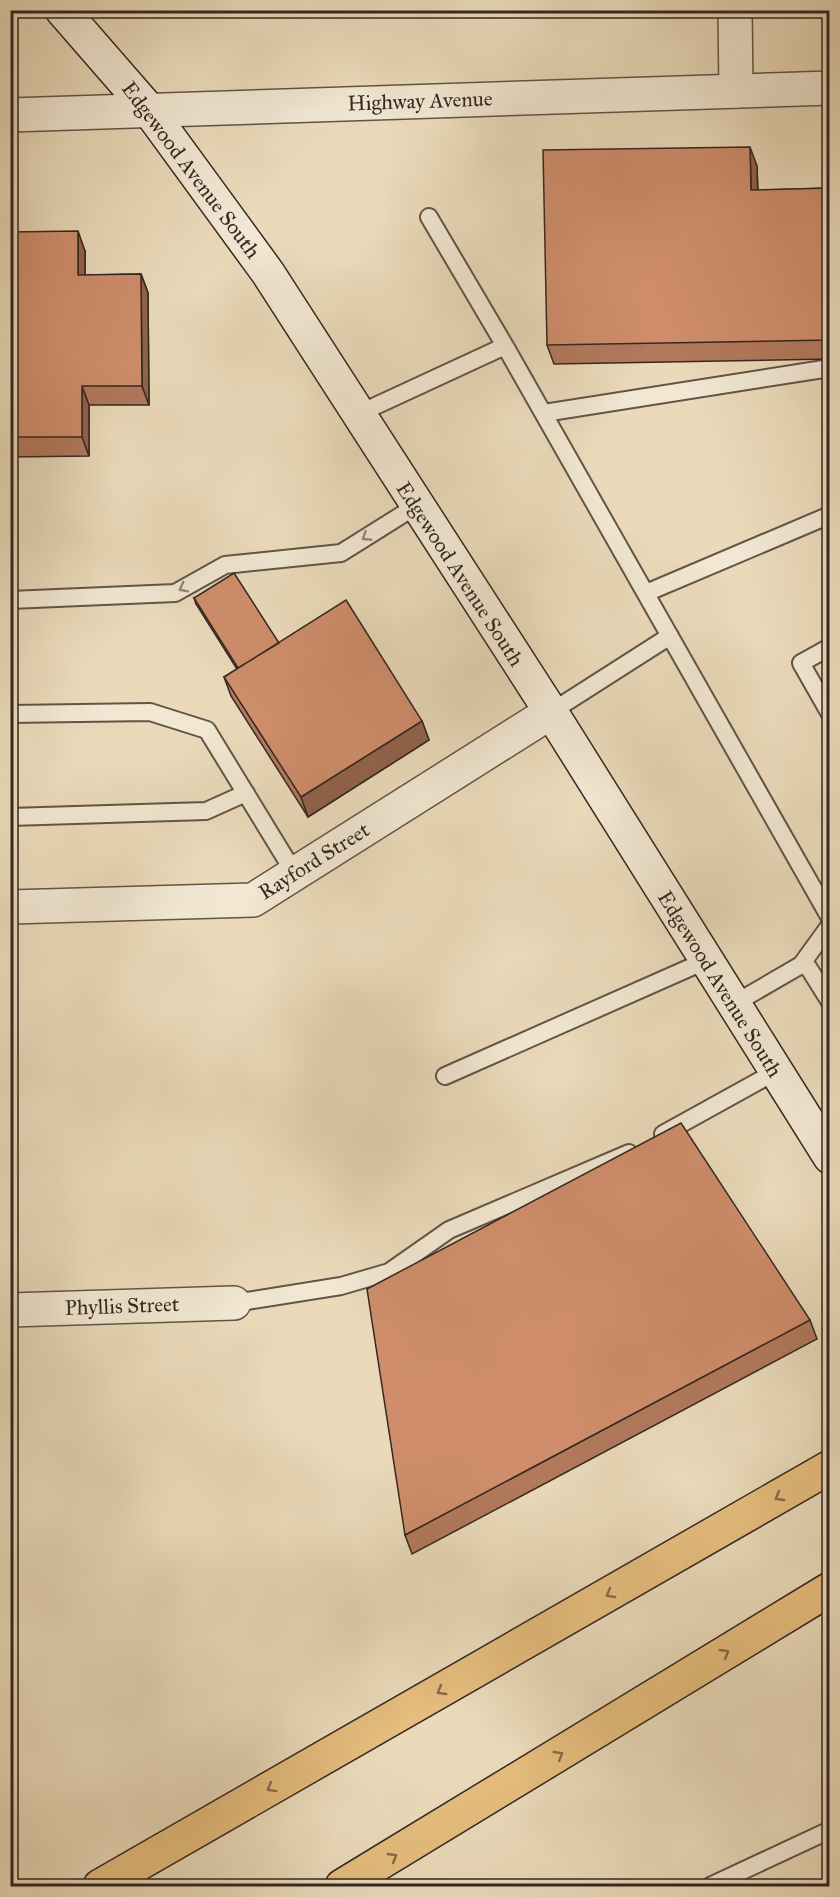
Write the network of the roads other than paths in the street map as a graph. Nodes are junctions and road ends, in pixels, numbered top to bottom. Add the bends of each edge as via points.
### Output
1 (62, 10) edge
2 (735, 10) edge
3 (830, 88) edge
4 (736, 90) junction
5 (149, 110) junction
6 (10, 115) edge
7 (429, 217) dead end
8 (505, 346) junction
9 (830, 368) edge
10 (544, 413) junction
11 (358, 414) junction
12 (416, 506) junction
13 (830, 515) edge
14 (646, 593) junction
15 (10, 600) edge
16 (670, 636) junction
17 (830, 647) edge
18 (550, 712) junction
19 (10, 714) edge
20 (830, 714) edge
21 (246, 793) junction
22 (10, 817) edge
23 (295, 874) junction
24 (10, 907) edge
25 (830, 918) edge
26 (830, 925) edge
27 (705, 961) junction
28 (801, 965) junction
29 (830, 1002) edge
30 (732, 1005) junction
31 (775, 1072) junction
32 (445, 1076) dead end
33 (830, 1157) edge
34 (234, 1303) joint
35 (10, 1310) edge
36 (830, 1467) edge
37 (830, 1589) edge
38 (830, 1830) edge
39 (99, 1887) edge
40 (342, 1887) edge
41 (710, 1887) edge

1 - 5 street, Edgewood Avenue South
2 - 4 street
3 - 4 street, Highway Avenue
4 - 5 street, Highway Avenue
5 - 6 street, Highway Avenue
5 - 11 street, Edgewood Avenue South via 268,273
7 - 8 lane
8 - 10 lane
8 - 11 lane
9 - 10 lane
10 - 14 lane
11 - 12 street, Edgewood Avenue South
12 -> 15 lane via 341,553 225,565 175,593
12 - 18 street, Edgewood Avenue South
13 - 14 lane
14 - 16 lane
16 - 18 lane
16 - 25 lane
17 - 20 lane via 801,663
18 - 23 street, Rayford Street
18 - 27 street, Edgewood Avenue South
19 - 21 lane via 150,712 207,730
21 - 22 lane via 206,811
21 - 23 lane
23 - 24 street, Rayford Street via 253,900
26 - 28 lane
27 - 30 street, Edgewood Avenue South
27 - 32 lane
28 - 29 lane via 808,967
28 - 30 lane
30 - 31 street, Edgewood Avenue South
31 - 33 street, Edgewood Avenue South
31 - 34 lane via 646,1143 449,1230 389,1272 341,1286
34 - 35 street, Phyllis Street
36 -> 39 highway
40 -> 37 highway
38 - 41 lane

